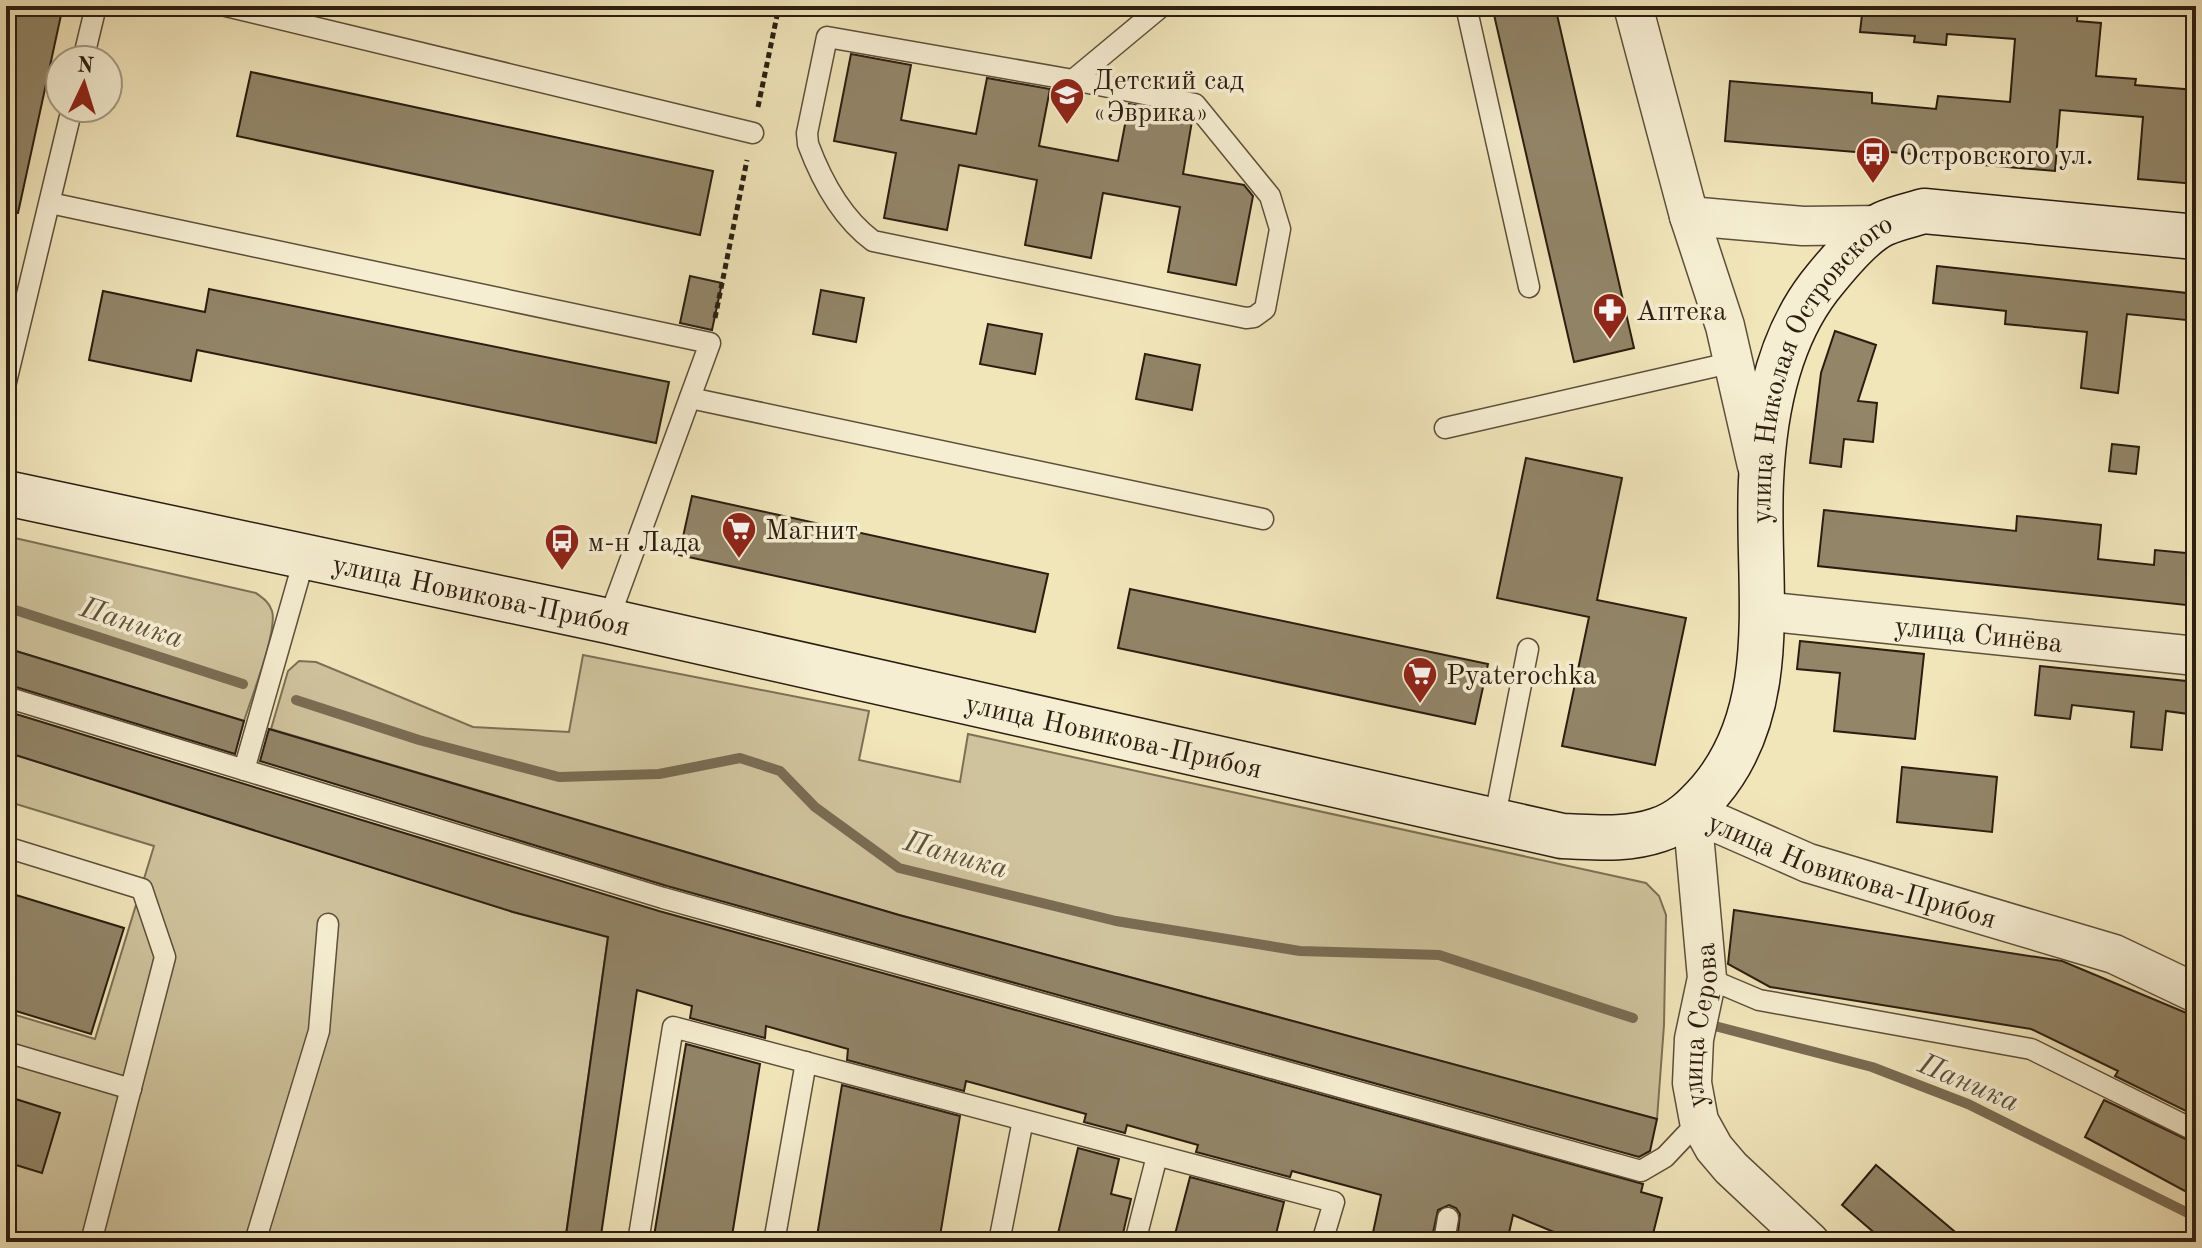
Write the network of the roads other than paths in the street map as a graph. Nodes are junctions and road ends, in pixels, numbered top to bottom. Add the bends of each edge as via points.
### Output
1 (96, 6) edge
2 (226, 6) edge
3 (1162, 6) edge
4 (1466, 6) edge
5 (1633, 6) edge
6 (87, 44) edge
7 (1073, 80) junction
8 (68, 124) edge
9 (753, 133) road end
10 (50, 203) junction
11 (1689, 216) junction
12 (1881, 225) junction
13 (2196, 237) edge
14 (1529, 287) dead end
15 (1734, 362) junction
16 (6, 382) edge
17 (690, 398) junction
18 (1445, 428) dead end
19 (1761, 482) junction
20 (6, 493) edge
21 (1263, 519) dead end
22 (305, 556) junction
23 (1762, 611) junction
24 (608, 621) junction
25 (1528, 649) dead end
26 (2196, 656) edge
27 (6, 697) edge
28 (244, 770) junction
29 (1692, 812) junction
30 (1494, 821) junction
31 (6, 847) edge
32 (328, 924) dead end
33 (1707, 978) junction
34 (2196, 993) edge
35 (6, 1052) edge
36 (806, 1062) junction
37 (131, 1089) junction
38 (1023, 1120) junction
39 (1699, 1121) junction
40 (2196, 1131) edge
41 (1157, 1156) junction
42 (1448, 1218) dead end
43 (1782, 1228) edge
44 (91, 1242) edge
45 (255, 1242) edge
46 (638, 1242) edge
47 (774, 1242) edge
48 (999, 1242) edge
49 (1135, 1242) edge
50 (1322, 1242) edge
51 (1444, 1242) edge
52 (1810, 1242) edge

1 - 6 lane
2 - 9 lane
3 - 7 lane
4 - 14 lane
5 - 11 street
7 - 7 lane via 1195,104 1270,196 1280,229 1268,301 1261,313 1246,318 1207,311 873,241 846,216 808,144 827,37
8 - 10 lane
10 - 16 lane
10 - 17 lane via 710,343
11 - 12 street via 1803,226
11 - 15 street
12 - 13 street, улица Николая Островского via 1924,211
12 - 19 street, улица Николая Островского via 1840,261 1809,300 1786,346 1769,403
15 - 18 lane
15 - 19 street
17 - 21 lane
17 - 24 lane
19 - 23 street, улица Николая Островского
20 - 22 street, улица Новикова-Прибоя
22 - 24 street, улица Новикова-Прибоя
22 - 28 lane
23 - 26 street, улица Синёва
23 - 29 street, улица Николая Островского via 1752,714 1722,777
24 - 30 street, улица Новикова-Прибоя
25 - 30 lane
27 - 28 lane
28 - 39 lane via 663,898 1641,1171 1665,1157
29 - 30 street, улица Новикова-Прибоя via 1660,830 1629,838 1562,836
29 - 33 street, улица Серова
29 - 34 street, улица Новикова-Прибоя via 1808,863 2114,954
31 - 37 lane via 142,889 165,957
32 - 45 lane via 319,1031
33 - 39 street, улица Серова via 1694,1039 1692,1083
33 - 40 lane via 1759,1000 2031,1049
35 - 37 lane
36 - 38 lane
36 - 46 lane via 673,1027
36 - 47 lane
37 - 44 lane
38 - 41 lane
38 - 48 lane
39 - 43 street, улица Серова via 1714,1148
41 - 49 lane
41 - 50 lane via 1334,1202
42 - 51 lane
43 - 52 street, улица Серова

